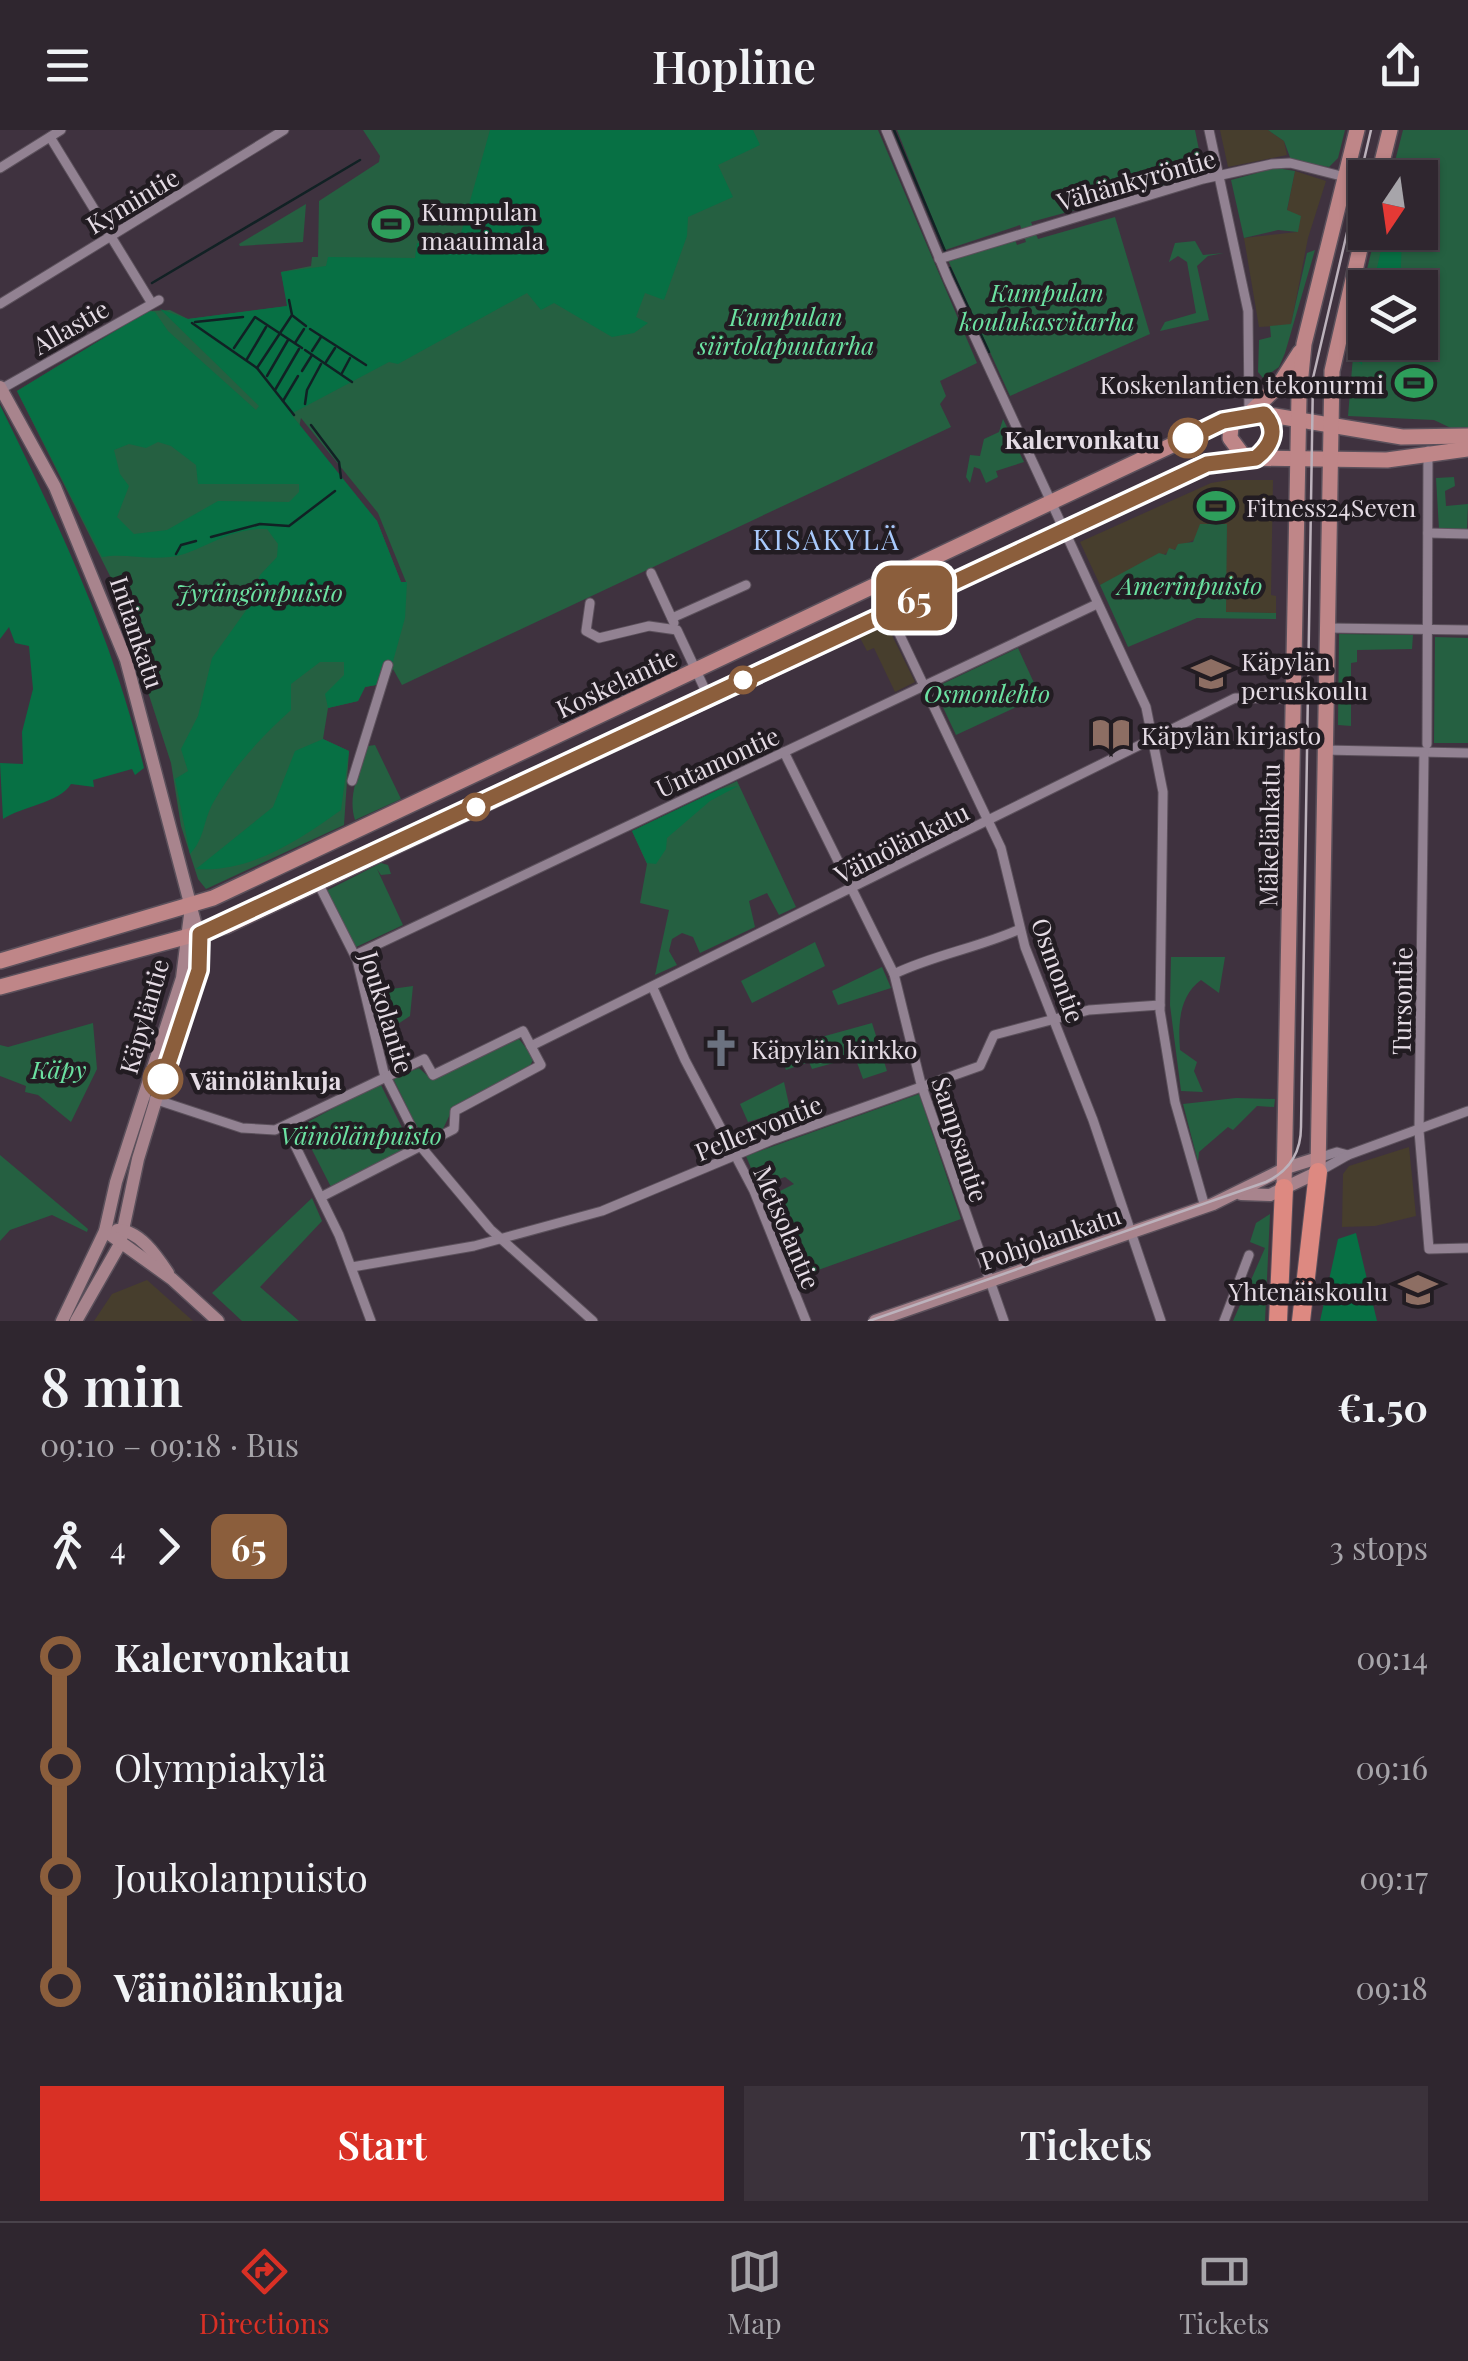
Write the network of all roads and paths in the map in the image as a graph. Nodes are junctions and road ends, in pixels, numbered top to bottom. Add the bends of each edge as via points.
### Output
1 (61, 130) edge
2 (284, 130) edge
3 (886, 130) edge
4 (1209, 130) edge
5 (1357, 130) edge
6 (1390, 130) edge
7 (50, 137) junction
8 (1382, 160) edge
9 (0, 168) edge
10 (1219, 176) junction
11 (1346, 178) junction
12 (110, 236) junction
13 (1359, 250) edge
14 (939, 259) junction
15 (0, 304) edge
16 (1304, 344) junction
17 (0, 388) edge
18 (1252, 414) junction
19 (1298, 420) junction
20 (1329, 425) junction
21 (1468, 436) edge
22 (1429, 447) junction
23 (1468, 449) edge
24 (1250, 458) junction
25 (1298, 458) junction
26 (1329, 460) junction
27 (1052, 501) junction
28 (1064, 529) junction
29 (1428, 533) junction
30 (1468, 534) edge
31 (651, 573) dead end
32 (746, 585) dead end
33 (877, 586) junction
34 (590, 603) dead end
35 (1097, 604) junction
36 (1296, 608) junction
37 (1327, 609) junction
38 (888, 610) junction
39 (672, 618) junction
40 (1326, 628) junction
41 (1427, 629) junction
42 (677, 630) junction
43 (1468, 630) edge
44 (388, 664) dead end
45 (697, 671) junction
46 (927, 689) junction
47 (708, 696) junction
48 (1295, 698) junction
49 (1151, 740) junction
50 (1426, 748) junction
51 (1324, 750) junction
52 (784, 752) junction
53 (1468, 752) edge
54 (352, 781) dead end
55 (988, 821) junction
56 (318, 883) junction
57 (849, 889) junction
58 (191, 907) junction
59 (1020, 929) junction
60 (193, 936) junction
61 (355, 955) junction
62 (0, 961) edge
63 (894, 974) junction
64 (0, 987) edge
65 (653, 988) junction
66 (1160, 1005) junction
67 (1055, 1018) junction
68 (531, 1046) junction
69 (385, 1077) junction
70 (922, 1088) junction
71 (150, 1097) junction
72 (1468, 1112) edge
73 (286, 1127) junction
74 (1419, 1130) junction
75 (422, 1148) junction
76 (736, 1156) junction
77 (1318, 1165) junction
78 (1286, 1168) junction
79 (1284, 1188) junction
80 (1238, 1194) junction
81 (321, 1196) junction
82 (1204, 1207) junction
83 (124, 1230) junction
84 (105, 1231) junction
85 (1131, 1232) junction
86 (501, 1239) junction
87 (120, 1244) junction
88 (1468, 1248) edge
89 (1249, 1255) dead end
90 (352, 1267) junction
91 (172, 1279) junction
92 (989, 1281) junction
93 (62, 1321) edge
94 (76, 1321) edge
95 (218, 1321) edge
96 (370, 1321) edge
97 (593, 1321) edge
98 (806, 1321) edge
99 (875, 1321) edge
100 (1004, 1321) edge
101 (1162, 1321) edge
102 (1224, 1321) edge
103 (1278, 1321) edge
104 (1301, 1321) edge

1 - 7 street
2 - 12 street, Kymintie
3 - 14 street
4 - 10 street
5 - 11 main road, Mäkelänkatu
6 - 8 main road
7 - 9 street
7 - 12 street
10 - 11 street, Vähänkyröntie via 1290,163
10 - 14 street, Vähänkyröntie
10 - 18 street via 1248,311
11 - 16 main road, Mäkelänkatu
12 - 15 street, Kymintie
12 - 17 street, Allastie via 155,301
13 - 20 main road via 1333,358
14 - 27 street
16 - 18 main road via 1280,385
16 - 19 main road, Mäkelänkatu
17 - 58 street, Intiankatu via 55,486 110,615
18 - 19 main road, Koskelantie
18 - 24 main road via 1232,426 1230,438
18 - 24 main road via 1271,422 1272,441
18 - 27 main road, Koskelantie
19 - 20 main road, Koskelantie
19 - 25 main road, Mäkelänkatu
20 - 22 main road, Koskelantie
20 - 26 main road
21 - 22 main road, Koskelantie
22 - 23 main road, Koskelantie
22 - 26 main road, Koskelantie
22 - 29 street, Tursontie
24 - 25 main road, Koskelantie
24 - 28 main road, Koskelantie via 1207,464
25 - 26 main road, Koskelantie
25 - 36 main road, Mäkelänkatu
26 - 37 main road
27 - 28 street
27 - 33 main road, Koskelantie
28 - 35 street
28 - 38 main road, Koskelantie
29 - 30 street
29 - 41 street, Tursontie
31 - 39 street
32 - 39 street
33 - 38 street, Osmontie
33 - 45 main road, Koskelantie
34 - 42 street via 586,631 599,638 649,626
35 - 46 street, Untamontie
35 - 49 street via 1146,707
36 - 37 main road
36 - 48 main road, Mäkelänkatu
37 - 40 main road
38 - 46 street, Osmontie
38 - 47 main road, Koskelantie
39 - 42 street
40 - 41 street
40 - 51 main road
41 - 43 street
41 - 50 street, Tursontie
42 - 45 street
44 - 54 street
45 - 47 street
45 - 58 main road, Koskelantie
46 - 52 street, Untamontie
46 - 55 street, Osmontie
47 - 56 main road, Koskelantie
48 - 49 street, Väinölänkatu via 1235,698
48 - 78 main road, Mäkelänkatu
49 - 55 street, Väinölänkatu
49 - 66 street via 1163,792
50 - 51 street
50 - 53 street
50 - 74 street, Tursontie
51 - 77 main road
52 - 57 street, Sampsantie
52 - 61 street, Untamontie
55 - 57 street, Väinölänkatu
55 - 59 street, Osmontie via 1003,853
56 - 60 main road, Koskelantie
56 - 61 street, Joukolantie
57 - 63 street, Sampsantie
57 - 65 street, Väinölänkatu
58 - 60 street, Käpyläntie
58 - 62 main road, Koskelantie
59 - 63 street
59 - 67 street, Osmontie
60 - 64 main road, Koskelantie
60 - 71 street, Käpyläntie via 199,970
61 - 69 street, Joukolantie
63 - 70 street, Sampsantie
65 - 68 street, Väinölänkatu
65 - 76 street, Metsolantie
66 - 67 street, Pellervontie via 1123,1004
66 - 82 street via 1175,1102
67 - 70 street, Pellervontie via 994,1035 980,1066
67 - 85 street, Osmontie
68 - 69 street, Väinölänkatu via 522,1031 433,1075 424,1060
68 - 75 street via 540,1065 455,1111 454,1129
69 - 73 street
69 - 75 street, Joukolantie
70 - 76 street, Pellervontie
70 - 92 street, Sampsantie
71 - 73 street via 242,1128
71 - 83 street, Käpyläntie
71 - 84 street, Käpyläntie
72 - 74 street
73 - 81 street
74 - 77 street
74 - 88 street, Tursontie via 1429,1249
75 - 81 street
75 - 86 street, Joukolantie
76 - 86 street, Pellervontie via 602,1210
76 - 98 street, Metsolantie
77 - 78 street, Pohjolankatu
77 - 79 street, Pohjolankatu
77 - 104 highway
78 - 79 main road, Mäkelänkatu
78 - 80 street, Pohjolankatu
79 - 80 street, Pohjolankatu via 1266,1196
79 - 103 highway
80 - 82 street, Pohjolankatu
81 - 90 street
82 - 85 street, Pohjolankatu
83 - 84 street
83 - 87 street, Käpyläntie
83 - 91 street via 147,1245
84 - 87 street
84 - 93 street, Käpyläntie
85 - 92 street, Pohjolankatu
85 - 101 street, Osmontie
86 - 90 street, Pellervontie
86 - 97 street, Joukolantie
87 - 91 street
87 - 94 street, Käpyläntie
89 - 102 street
90 - 96 street
91 - 95 street
92 - 99 street, Pohjolankatu
92 - 100 street, Sampsantie

